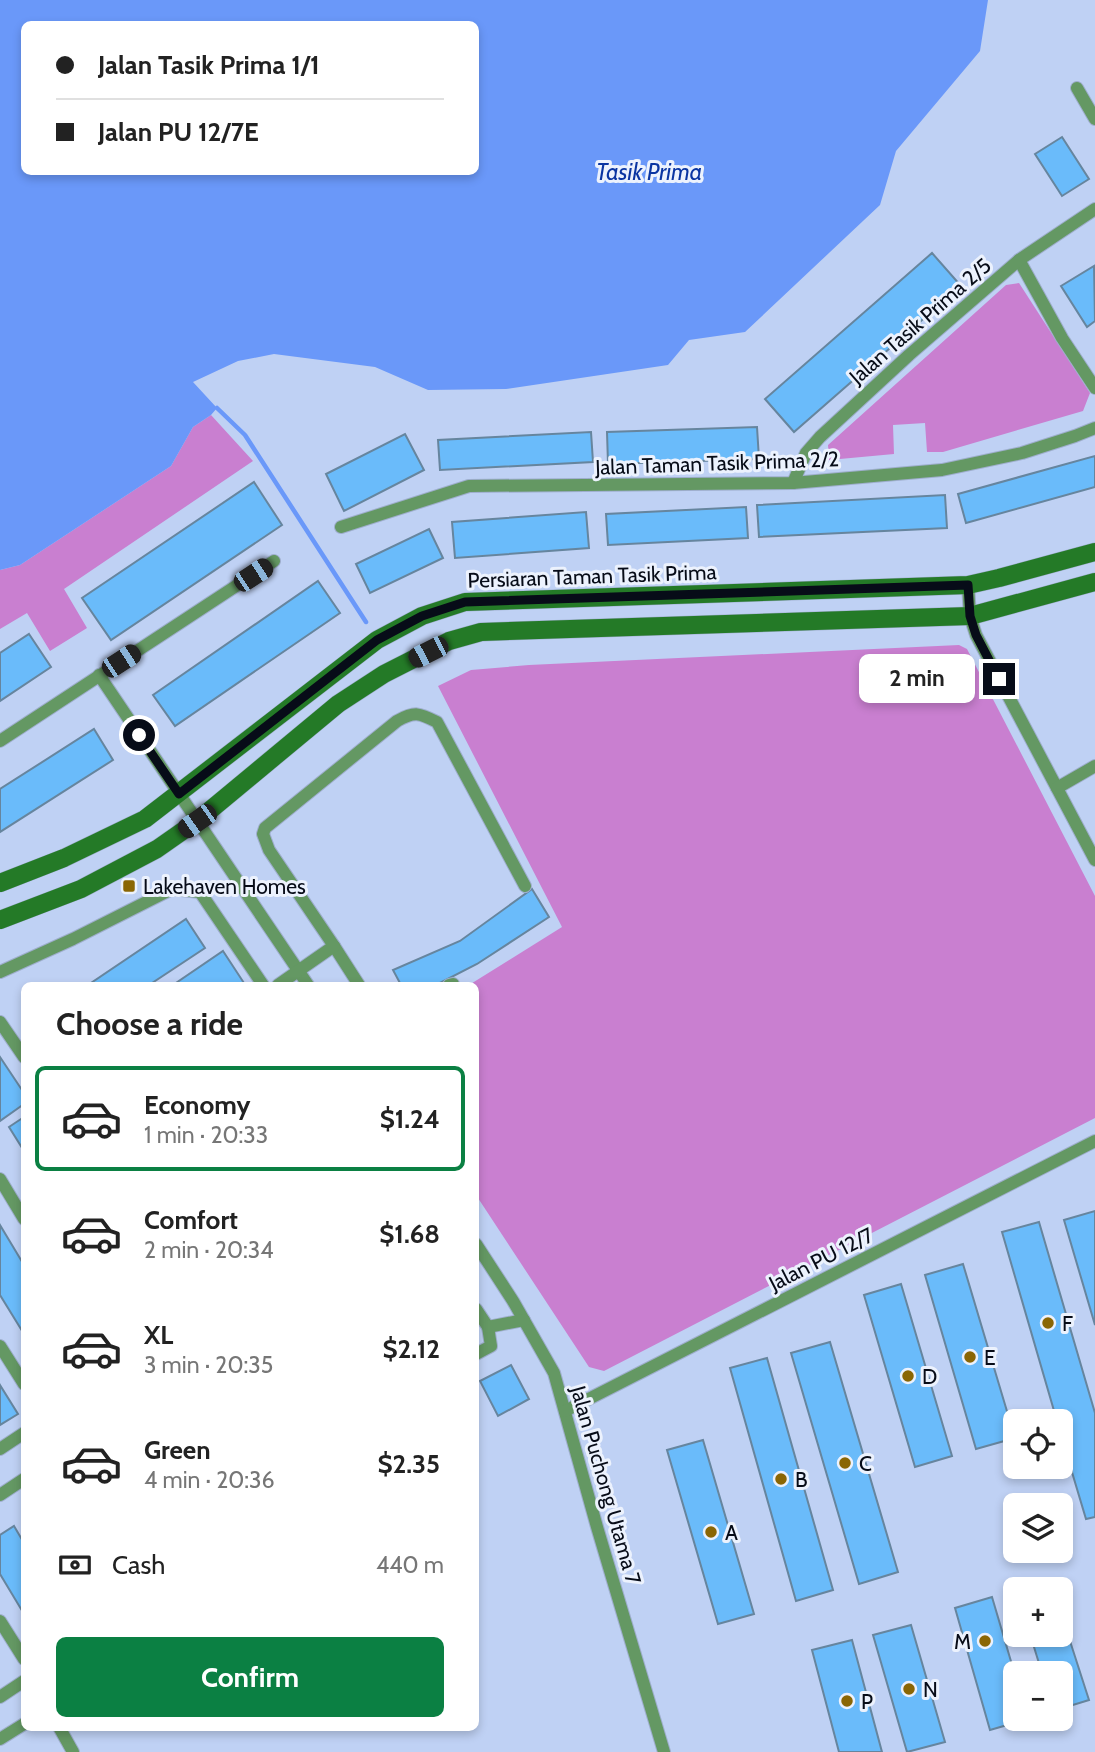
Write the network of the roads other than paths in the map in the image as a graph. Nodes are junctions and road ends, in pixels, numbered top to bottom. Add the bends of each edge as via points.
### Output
1 (1077, 88) dead end
2 (1095, 119) edge
3 (1095, 209) edge
4 (1019, 260) junction
5 (1095, 388) edge
6 (1095, 428) edge
7 (793, 483) junction
8 (341, 527) dead end
9 (1095, 552) edge
10 (274, 561) dead end
11 (1095, 582) edge
12 (968, 585) junction
13 (970, 616) junction
14 (99, 675) junction
15 (0, 741) edge
16 (1095, 766) edge
17 (1057, 788) junction
18 (179, 794) junction
19 (197, 821) junction
20 (1095, 860) edge
21 (0, 883) edge
22 (525, 886) dead end
23 (0, 920) edge
24 (334, 946) junction
25 (1, 971) edge
26 (299, 971) junction
27 (261, 982) edge
28 (282, 982) edge
29 (306, 982) edge
30 (357, 982) edge
31 (0, 1022) edge
32 (21, 1053) edge
33 (1095, 1141) edge
34 (0, 1179) edge
35 (21, 1214) edge
36 (479, 1249) edge
37 (479, 1314) edge
38 (524, 1320) junction
39 (488, 1327) junction
40 (0, 1346) edge
41 (479, 1352) edge
42 (21, 1379) edge
43 (565, 1411) junction
44 (21, 1435) edge
45 (0, 1449) edge
46 (21, 1481) edge
47 (0, 1495) edge
48 (0, 1621) edge
49 (21, 1654) edge
50 (21, 1683) edge
51 (0, 1697) edge
52 (21, 1726) edge
53 (61, 1731) edge
54 (0, 1739) edge
55 (73, 1752) edge
56 (664, 1752) edge

1 - 2 street
3 - 4 street, Jalan Tasik Prima 2/5
4 - 5 street
4 - 7 street, Jalan Tasik Prima 2/5 via 820,437 806,453
6 - 7 street, Jalan Taman Tasik Prima 2/2 via 1021,453 942,470
7 - 8 street, Jalan Taman Tasik Prima 2/2 via 469,486
9 - 12 main road, Persiaran Taman Tasik Prima
10 - 14 street
11 - 13 main road
12 - 13 street
12 - 18 main road, Persiaran Taman Tasik Prima via 465,602 422,616 377,640
13 - 17 street
13 - 19 main road via 481,632 449,641 338,704
14 - 15 street
14 - 18 street
16 - 17 street
17 - 20 street
18 - 19 street
18 - 21 main road, Persiaran Taman Tasik Prima via 145,819
19 - 23 main road via 157,849 81,889
19 - 26 street
22 - 24 street via 437,722 417,713 409,715 263,834
24 - 26 street
24 - 30 street
25 - 27 street via 172,889 200,892
26 - 28 street
26 - 29 street
31 - 32 street
33 - 43 street, Jalan PU 12/7
34 - 35 street
36 - 38 street, Jalan Puchong Utama 7
37 - 39 street
38 - 39 street
38 - 43 street, Jalan Puchong Utama 7 via 554,1373
39 - 41 street via 491,1346
40 - 42 street
43 - 56 street, Jalan Puchong Utama 7
44 - 45 street
46 - 47 street
48 - 49 street
50 - 51 street
52 - 54 street
53 - 55 street

